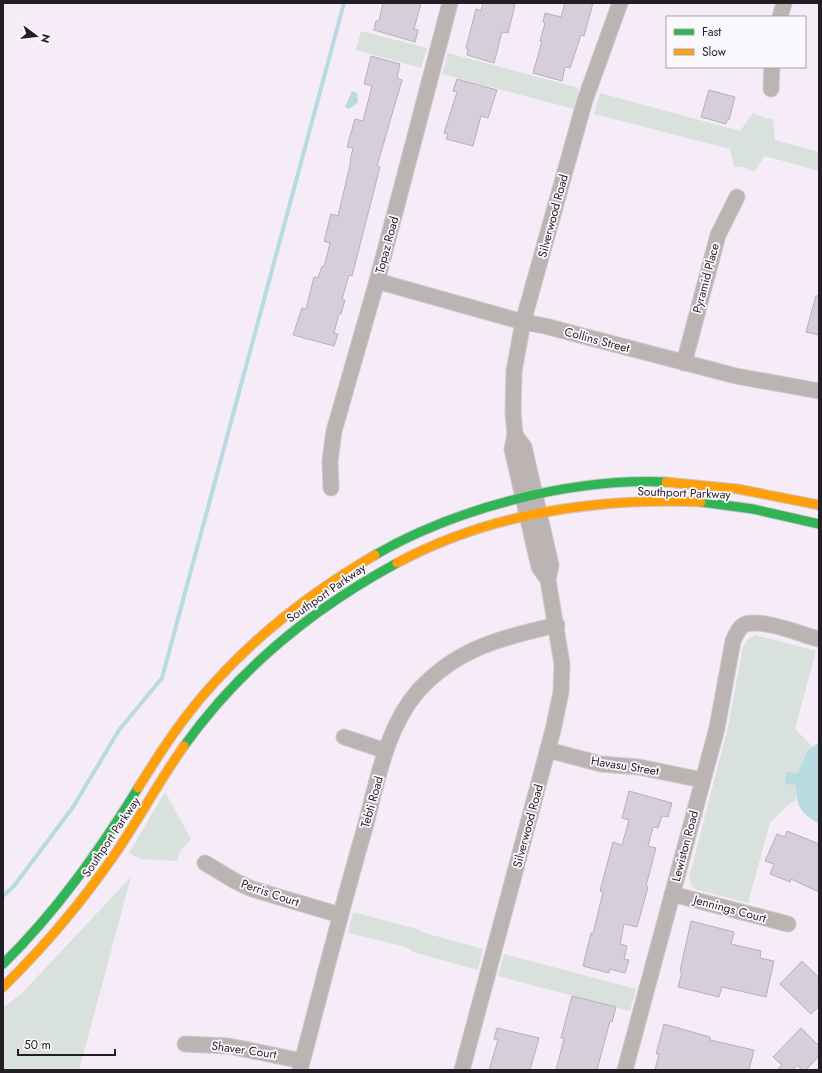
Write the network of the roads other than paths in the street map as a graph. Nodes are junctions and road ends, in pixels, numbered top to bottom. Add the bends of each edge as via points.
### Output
1 (450, 3) edge
2 (620, 3) edge
3 (784, 3) edge
4 (780, 16) edge
5 (772, 68) edge
6 (771, 89) dead end
7 (737, 197) dead end
8 (377, 282) junction
9 (524, 322) junction
10 (684, 363) junction
11 (819, 391) edge
12 (331, 488) dead end
13 (530, 497) junction
14 (819, 505) edge
15 (533, 515) junction
16 (819, 524) edge
17 (557, 625) junction
18 (819, 639) edge
19 (344, 737) dead end
20 (548, 750) junction
21 (386, 751) junction
22 (702, 780) junction
23 (205, 863) dead end
24 (672, 894) junction
25 (340, 915) junction
26 (788, 924) dead end
27 (3, 964) edge
28 (3, 987) edge
29 (186, 1044) dead end
30 (301, 1065) edge
31 (462, 1070) edge
32 (625, 1070) edge

1 - 8 street, Topaz Road
2 - 9 street, Silverwood Road via 585,100
3 - 4 street
5 - 6 street
7 - 10 street, Pyramid Place via 718,235
8 - 9 street, Collins Street
8 - 12 street, Topaz Road via 334,431 330,461
9 - 10 street, Collins Street
9 - 13 street, Silverwood Road via 514,371 515,435 512,449
10 - 11 street, Collins Street via 736,376
13 - 14 street, Southport Parkway via 593,486 655,482 725,487 781,495
13 - 15 street, Silverwood Road
13 - 27 street, Southport Parkway via 461,515 405,540 358,565 321,589 263,634 218,678 189,713 64,898
15 - 16 street, Southport Parkway via 595,505 655,501 691,502 776,513
15 - 17 street, Silverwood Road via 539,567 548,580
15 - 28 street, Southport Parkway via 482,528 418,551 366,579 319,610 274,646 230,689 201,723 77,908 35,956
17 - 20 street, Silverwood Road via 562,664 561,692
17 - 21 street, Tebti Road via 479,646 452,662 418,692 401,715
18 - 22 street, Lewiston Road via 764,624 745,624 737,631 717,728
19 - 21 street
20 - 22 street, Havasu Street via 602,764 639,767
20 - 31 street, Silverwood Road
21 - 25 street, Tebti Road
22 - 24 street, Lewiston Road
23 - 25 street, Perris Court via 252,889
24 - 26 street, Jennings Court
24 - 32 street, Lewiston Road
25 - 30 street, Tebti Road
29 - 30 street, Shaver Court via 229,1046

